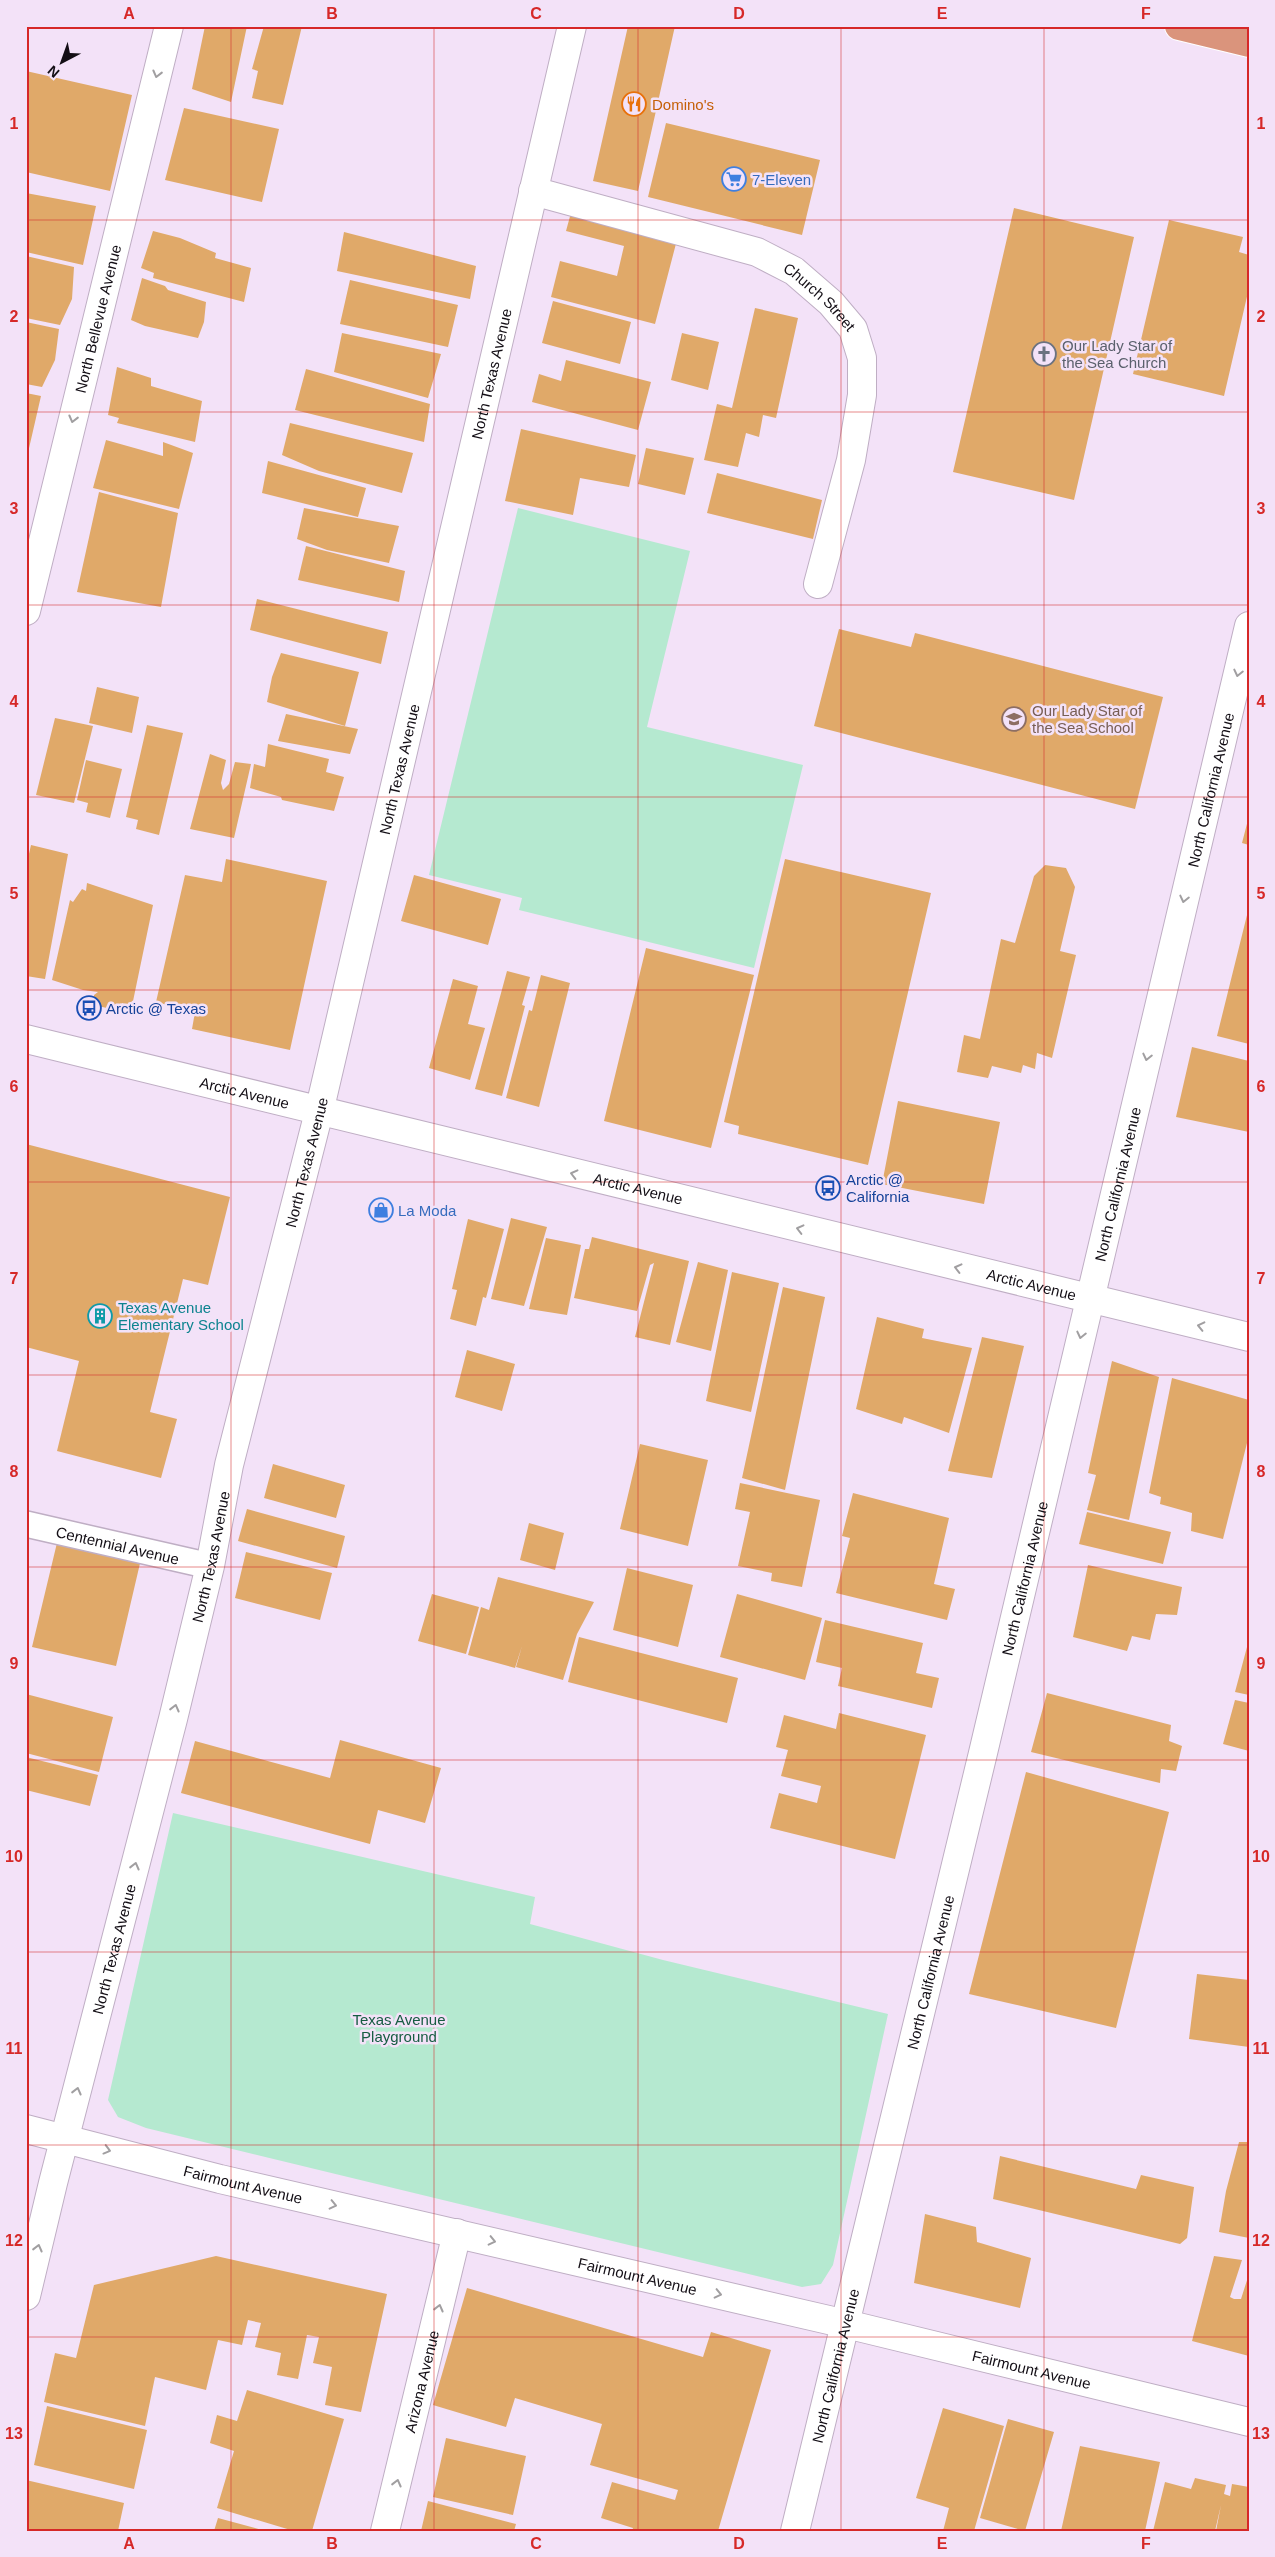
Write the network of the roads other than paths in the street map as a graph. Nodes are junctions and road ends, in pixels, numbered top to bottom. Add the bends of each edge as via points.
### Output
1 (169, 26) edge
2 (572, 26) edge
3 (1179, 26) edge
4 (1249, 43) edge
5 (534, 191) junction
6 (818, 584) dead end
7 (26, 611) edge
8 (1249, 626) edge
9 (26, 1039) edge
10 (319, 1112) junction
11 (1090, 1300) junction
12 (1249, 1337) edge
13 (26, 1524) edge
14 (210, 1566) junction
15 (26, 2129) edge
16 (64, 2138) junction
17 (457, 2233) junction
18 (26, 2296) edge
19 (846, 2324) junction
20 (1249, 2422) edge
21 (385, 2531) edge
22 (795, 2531) edge

1 -> 7 street, North Bellevue Avenue
2 - 5 street, North Texas Avenue
3 - 4 highway
5 - 6 street, Church Street via 757,252 794,271 831,303 853,329 862,358 862,395 851,460
5 - 10 street, North Texas Avenue
8 -> 11 street, North California Avenue
9 - 10 street, Arctic Avenue
11 -> 10 street, Arctic Avenue
10 - 14 street, North Texas Avenue via 229,1464
12 -> 11 street, Arctic Avenue
11 -> 19 street, North California Avenue
13 - 14 lane, Centennial Avenue
16 -> 14 street, North Texas Avenue
15 - 16 street, Fairmount Avenue
16 -> 17 street, Fairmount Avenue via 220,2179
18 -> 16 street, North Texas Avenue
17 -> 19 street, Fairmount Avenue
21 -> 17 street, Arizona Avenue
19 - 20 street, Fairmount Avenue
19 - 22 street, North California Avenue

